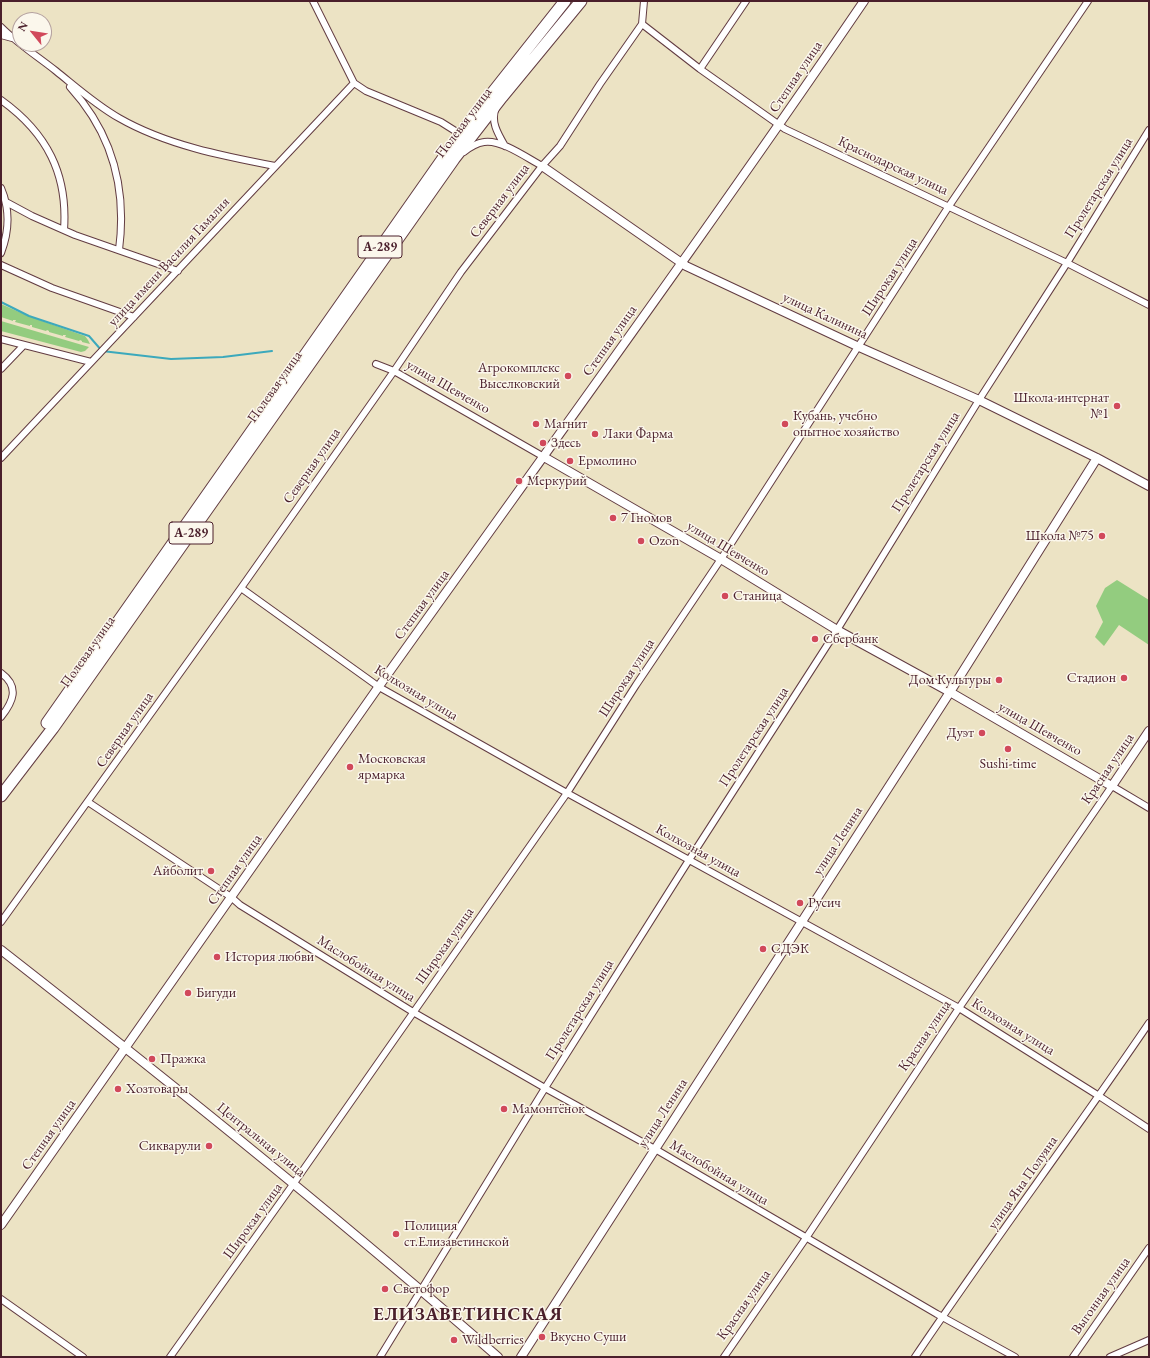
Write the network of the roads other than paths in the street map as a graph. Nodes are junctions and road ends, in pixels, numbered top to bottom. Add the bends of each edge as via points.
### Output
1 (313, 1) edge
2 (565, 1) edge
3 (581, 1) edge
4 (644, 1) edge
5 (746, 1) edge
6 (864, 1) edge
7 (1088, 1) edge
8 (642, 24) junction
9 (1, 27) edge
10 (1, 35) edge
11 (12, 38) edge
12 (12, 39) edge
13 (30, 52) edge
14 (700, 68) junction
15 (56, 71) junction
16 (354, 82) junction
17 (502, 97) junction
18 (1, 100) edge
19 (779, 125) junction
20 (1149, 130) edge
21 (460, 134) junction
22 (505, 146) junction
23 (454, 160) junction
24 (275, 166) junction
25 (542, 166) junction
26 (1, 188) edge
27 (6, 202) junction
28 (949, 206) junction
29 (64, 230) junction
30 (119, 250) junction
31 (1, 253) edge
32 (680, 263) junction
33 (1067, 263) junction
34 (1, 265) edge
35 (178, 271) junction
36 (1149, 305) edge
37 (134, 317) junction
38 (1, 339) edge
39 (24, 345) junction
40 (859, 346) junction
41 (91, 362) junction
42 (376, 364) dead end
43 (1, 369) edge
44 (394, 371) junction
45 (978, 400) junction
46 (544, 457) junction
47 (1, 458) edge
48 (1097, 458) junction
49 (1149, 486) edge
50 (721, 559) junction
51 (241, 588) junction
52 (837, 630) junction
53 (1, 673) edge
54 (379, 687) junction
55 (950, 692) junction
56 (1, 717) edge
57 (1149, 731) edge
58 (1, 784) edge
59 (1112, 786) junction
60 (567, 793) junction
61 (1, 796) edge
62 (88, 802) junction
63 (1149, 808) edge
64 (689, 860) junction
65 (231, 897) junction
66 (802, 921) junction
67 (1, 922) edge
68 (1, 950) edge
69 (959, 1008) junction
70 (413, 1012) junction
71 (1149, 1023) edge
72 (126, 1048) junction
73 (545, 1088) junction
74 (1100, 1096) junction
75 (1149, 1128) edge
76 (655, 1148) junction
77 (294, 1183) junction
78 (1, 1225) edge
79 (806, 1238) junction
80 (1149, 1248) edge
81 (421, 1290) junction
82 (1, 1299) edge
83 (942, 1317) junction
84 (1149, 1340) edge
85 (83, 1357) edge
86 (170, 1357) edge
87 (380, 1357) edge
88 (498, 1357) edge
89 (521, 1357) edge
90 (724, 1357) edge
91 (916, 1357) edge
92 (1015, 1357) edge
93 (1073, 1357) edge
94 (1110, 1357) edge

1 - 16 street
2 - 21 highway, Полевая улица / А-289
3 - 17 highway, Полевая улица / А-289
4 - 8 street
5 - 14 street
6 - 19 street, Степная улица
7 - 28 street, Широкая улица
8 - 14 street, Краснодарская улица
8 - 25 street, Северная улица via 560,146
9 - 11 street
10 - 12 street
13 - 15 street
14 - 19 street, Краснодарская улица
15 - 24 street via 80,91 129,124 189,147
15 - 30 street via 87,109 108,146 120,188
16 - 21 street via 366,91 441,122
16 - 24 street, улица имени Василия Гамалия
17 - 22 street, А-289 via 495,111 494,120
17 - 23 highway, Полевая улица / А-289
18 - 29 street via 37,133 52,159 64,195
19 - 28 street, Краснодарская улица
19 - 32 street, Степная улица
20 - 33 street, Пролетарская улица
21 - 58 highway, Полевая улица / А-289 via 46,724
22 - 23 street, А-289 via 483,142 471,147
22 - 25 street, улица Калинина
23 - 61 highway, Полевая улица / А-289 via 53,728
24 - 35 street, улица имени Василия Гамалия
25 - 32 street, улица Калинина
25 - 44 street, Северная улица via 461,272
26 - 27 street
27 - 29 street
27 - 31 street via 8,227
28 - 33 street, Краснодарская улица
28 - 40 street, Широкая улица
29 - 30 street
30 - 35 street
32 - 40 street, улица Калинина
32 - 46 street, Степная улица
33 - 36 street, Краснодарская улица
33 - 45 street, Пролетарская улица
34 - 37 street via 52,288
35 - 37 street, улица имени Василия Гамалия
37 - 41 street, улица имени Василия Гамалия
38 - 39 street
39 - 41 street
39 - 43 street
40 - 45 street, улица Калинина
40 - 50 street, Широкая улица
41 - 47 street, улица имени Василия Гамалия
42 - 44 street, улица Шевченко
44 - 46 street, улица Шевченко
44 - 51 street, Северная улица
45 - 48 street, улица Калинина
45 - 52 street, Пролетарская улица
46 - 50 street, улица Шевченко
46 - 54 street, Степная улица
48 - 49 street, улица Калинина
48 - 55 street, улица Ленина
50 - 52 street, улица Шевченко
50 - 60 street, Широкая улица
51 - 54 street, Колхозная улица
51 - 62 street, Северная улица
52 - 55 street, улица Шевченко
52 - 64 street, Пролетарская улица
53 - 56 street via 12,687 13,697
54 - 60 street, Колхозная улица
54 - 65 street, Степная улица
55 - 59 street, улица Шевченко
55 - 66 street, улица Ленина
57 - 59 street, Красная улица
59 - 63 street, улица Шевченко
59 - 69 street, Красная улица
60 - 64 street, Колхозная улица
60 - 70 street, Широкая улица
62 - 65 street, Маслобойная улица
62 - 67 street, Северная улица
64 - 66 street, Колхозная улица
64 - 73 street, Пролетарская улица
65 - 70 street, Маслобойная улица
65 - 72 street, Степная улица
66 - 69 street, Колхозная улица
66 - 76 street, улица Ленина
68 - 72 street, Центральная улица
69 - 74 street, Колхозная улица
69 - 79 street, Красная улица
70 - 73 street, Маслобойная улица
70 - 77 street, Широкая улица
71 - 74 street, улица Яна Полуяна
72 - 77 street, Центральная улица
72 - 78 street, Степная улица
73 - 76 street, Маслобойная улица
73 - 81 street, Пролетарская улица
74 - 75 street, Колхозная улица
74 - 83 street, улица Яна Полуяна
76 - 79 street, Маслобойная улица
76 - 89 street, улица Ленина
77 - 81 street, Центральная улица
77 - 86 street, Широкая улица
79 - 83 street, Маслобойная улица
79 - 90 street, Красная улица
80 - 93 street, Выгонная улица
81 - 87 street, Пролетарская улица
81 - 88 street, Центральная улица
82 - 85 street
83 - 91 street, улица Яна Полуяна
83 - 92 street, Маслобойная улица
84 - 94 street

